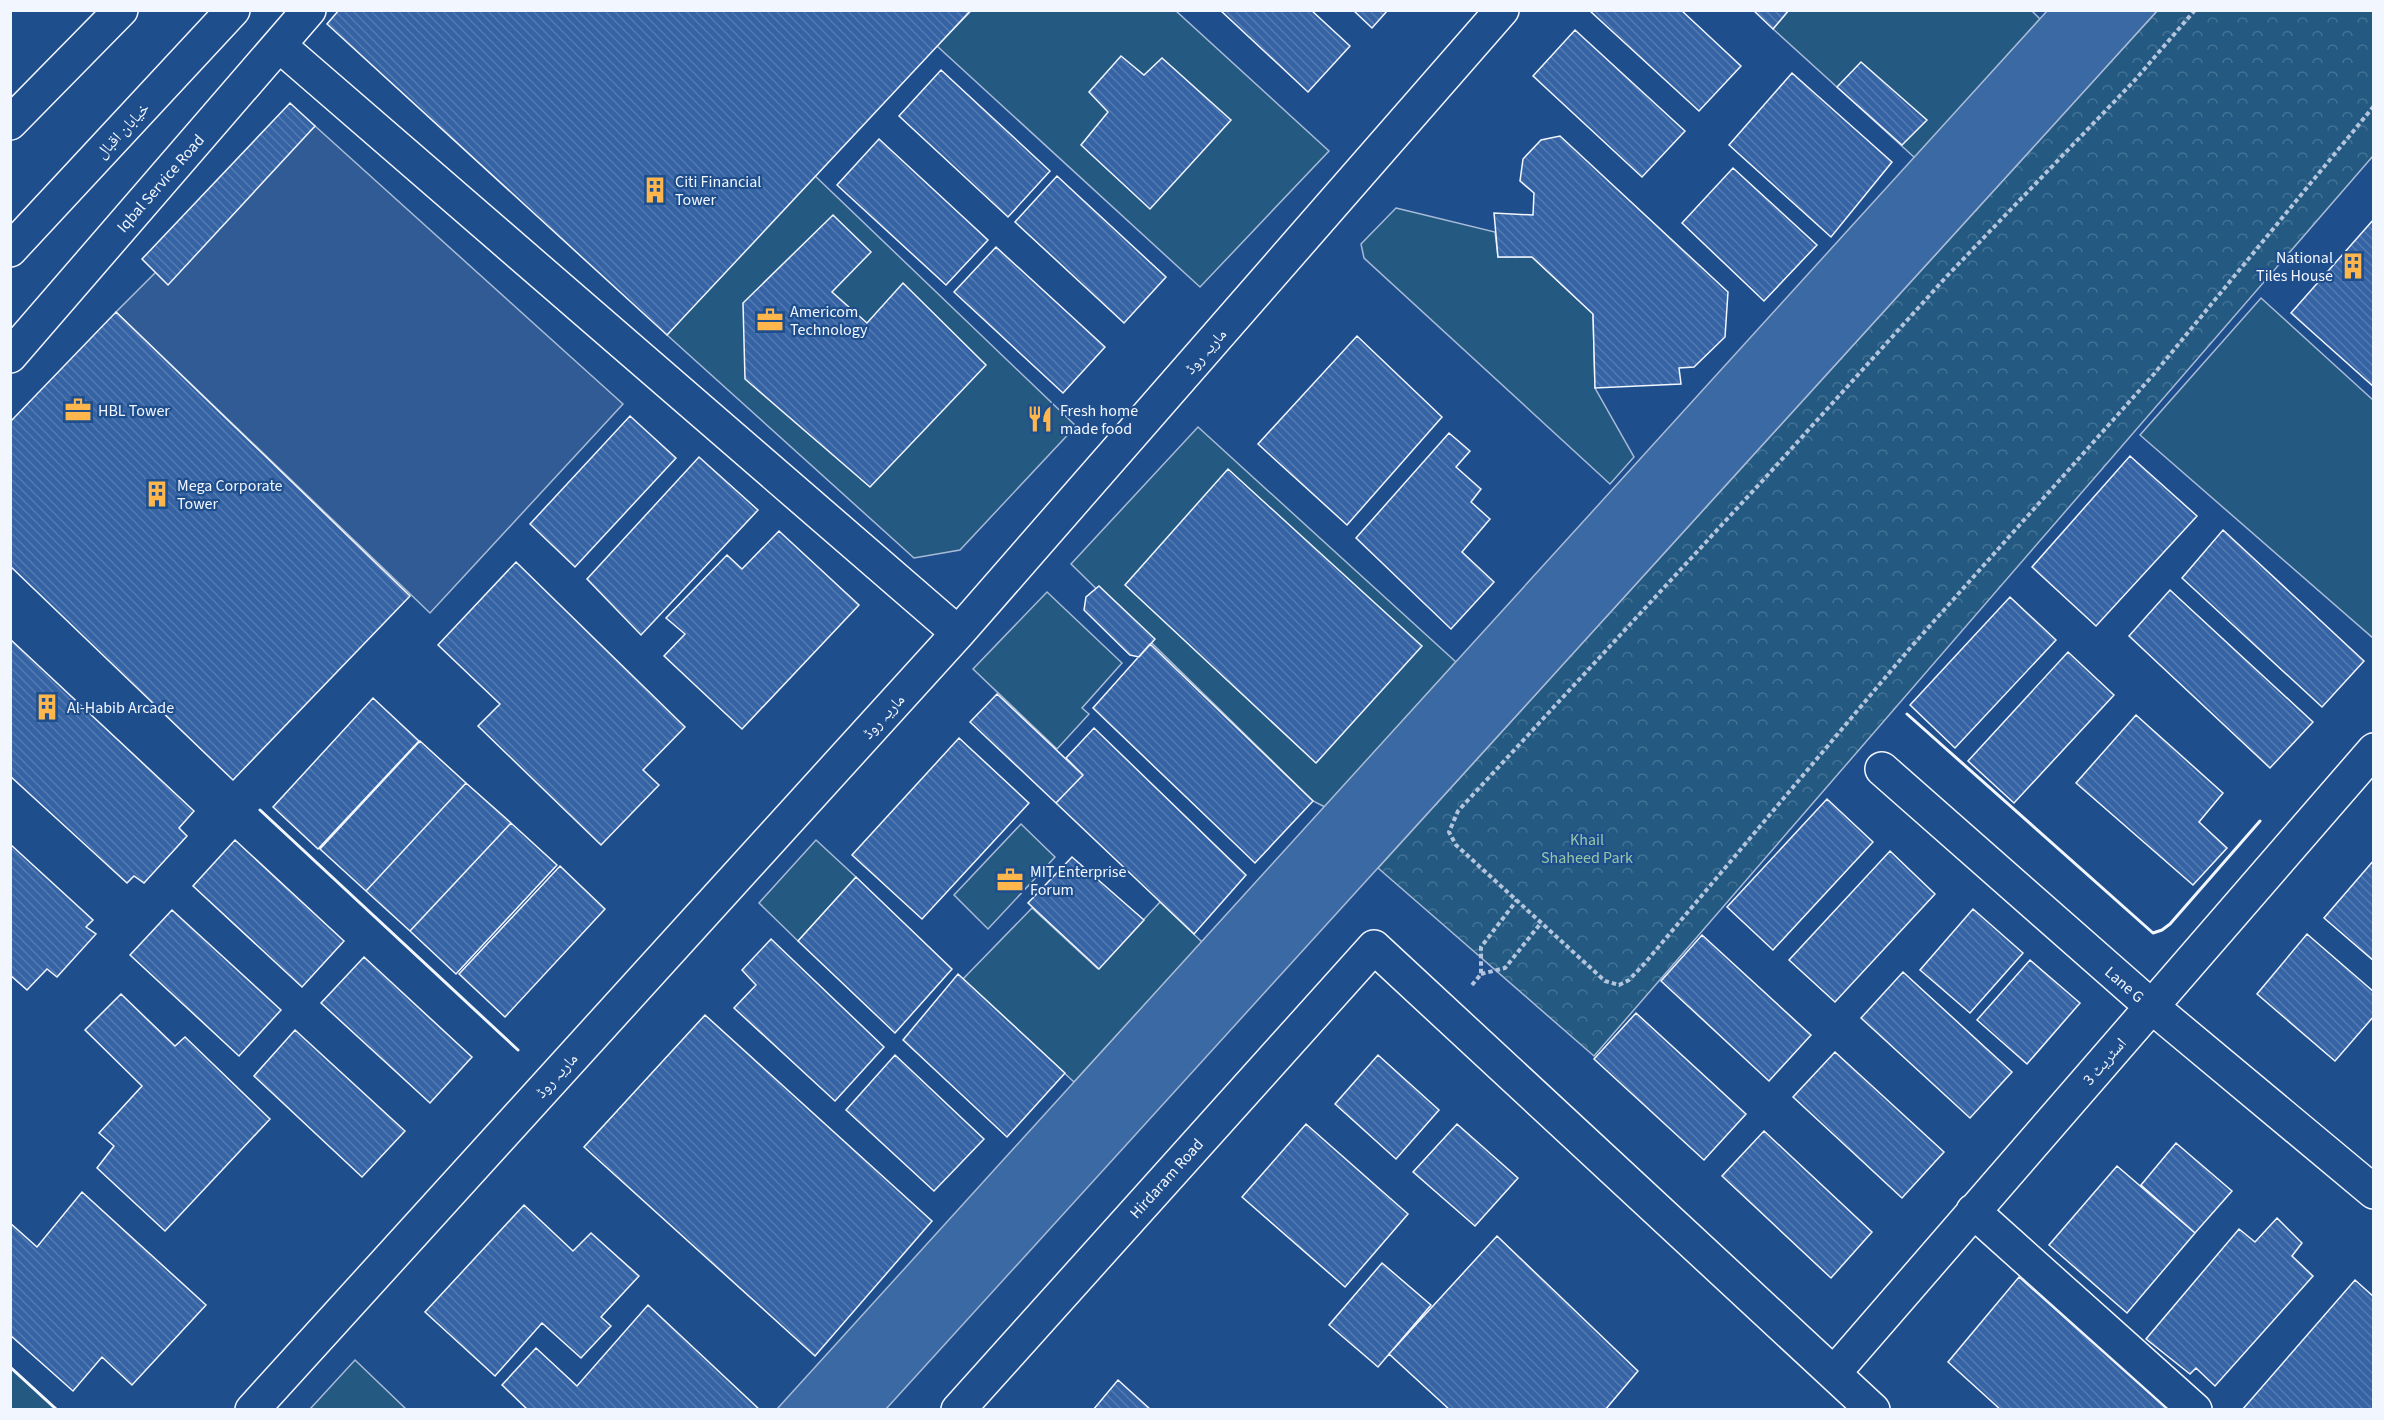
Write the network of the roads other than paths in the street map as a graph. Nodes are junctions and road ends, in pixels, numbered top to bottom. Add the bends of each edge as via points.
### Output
1 (121, 10) edge
2 (233, 10) edge
3 (309, 10) edge
4 (1502, 10) edge
5 (280, 46) junction
6 (10, 123) edge
7 (10, 250) edge
8 (10, 356) edge
9 (958, 633) junction
10 (2373, 750) edge
11 (1882, 769) dead end
12 (2151, 1006) junction
13 (2373, 1192) edge
14 (1973, 1211) junction
15 (1834, 1373) junction
16 (252, 1410) edge
17 (958, 1410) edge
18 (1873, 1410) edge
19 (2195, 1410) edge

1 - 6 street
2 - 7 street, خیابان اقبال
3 - 5 street, Iqbal Service Road
4 - 9 street, ماریہ روڈ
5 - 8 street, Iqbal Service Road
5 - 9 street
9 - 16 street, ماریہ روڈ
10 - 12 street, اسٹریٹ 3
11 - 12 street, Lane G
12 - 13 street, Lane G
12 - 14 street, اسٹریٹ 3
14 - 15 street, اسٹریٹ 3
14 - 19 street
15 - 17 street, Hirdaram Road via 1374,947
15 - 18 street

